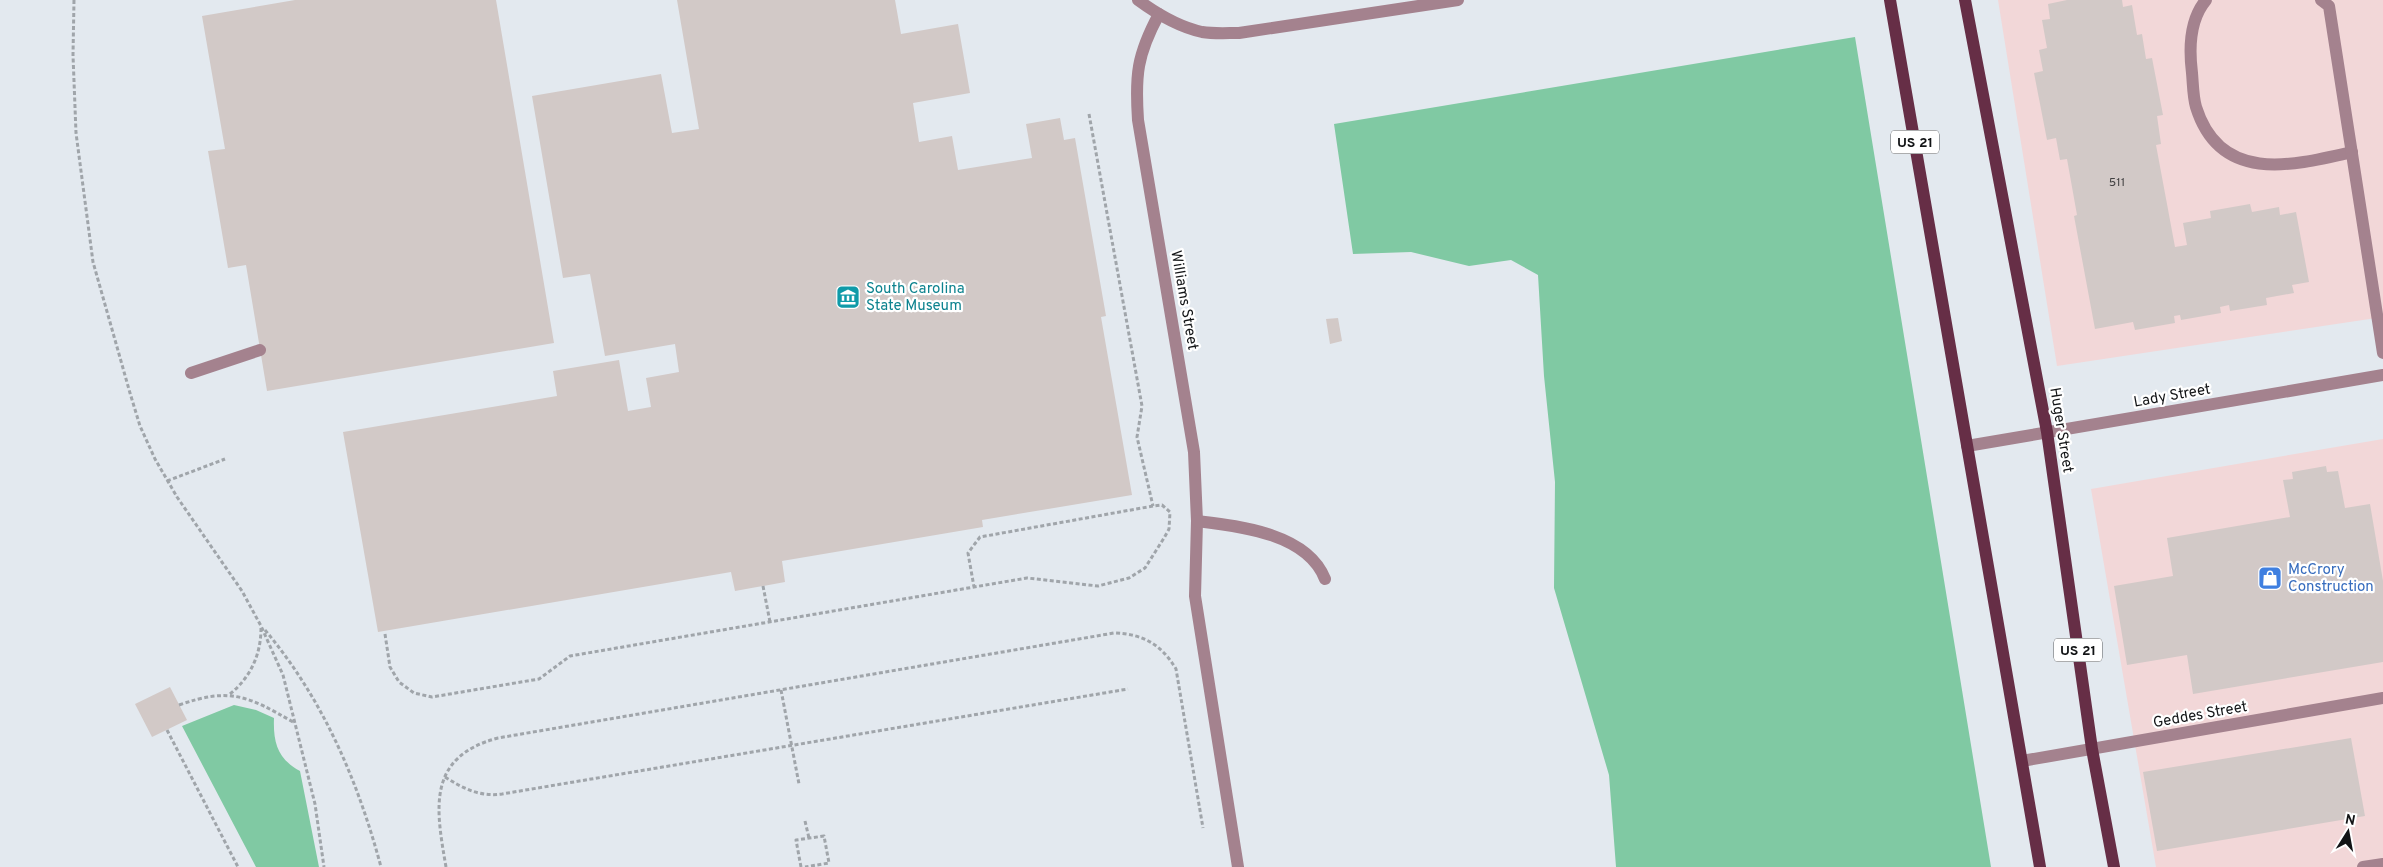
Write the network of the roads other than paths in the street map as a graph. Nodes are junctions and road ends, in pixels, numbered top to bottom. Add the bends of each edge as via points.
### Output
1 (1138, 0) edge
2 (1458, 0) edge
3 (1890, 0) edge
4 (1965, 0) edge
5 (2206, 0) edge
6 (2325, 3) edge
7 (1159, 14) junction
8 (2352, 152) junction
9 (260, 350) dead end
10 (2383, 353) edge
11 (191, 372) dead end
12 (2383, 375) edge
13 (2047, 432) junction
14 (1967, 446) junction
15 (1197, 521) junction
16 (1324, 579) dead end
17 (2383, 698) edge
18 (2092, 749) junction
19 (2022, 761) junction
20 (2383, 864) edge
21 (1238, 867) edge
22 (2040, 867) edge
23 (2114, 867) edge
24 (2363, 867) edge

1 - 7 street
2 - 7 street via 1239,33 1202,32
3 - 14 main road, US 21
4 - 13 main road, Huger Street / US 21
5 - 8 street via 2197,14 2190,55 2196,106 2214,142 2230,155 2252,163 2276,166
6 - 8 street
7 - 15 street, Williams Street via 1140,56 1137,105 1194,452
8 - 10 street
9 - 11 street
12 - 13 street, Lady Street
13 - 14 street, Lady Street
13 - 18 main road, Huger Street / US 21
14 - 19 main road, US 21
15 - 16 street via 1272,535 1317,565
15 - 21 street, Williams Street via 1195,596
17 - 18 street, Geddes Street
18 - 19 street, Geddes Street
18 - 23 main road, Huger Street / US 21
19 - 22 main road, US 21
20 - 24 street

